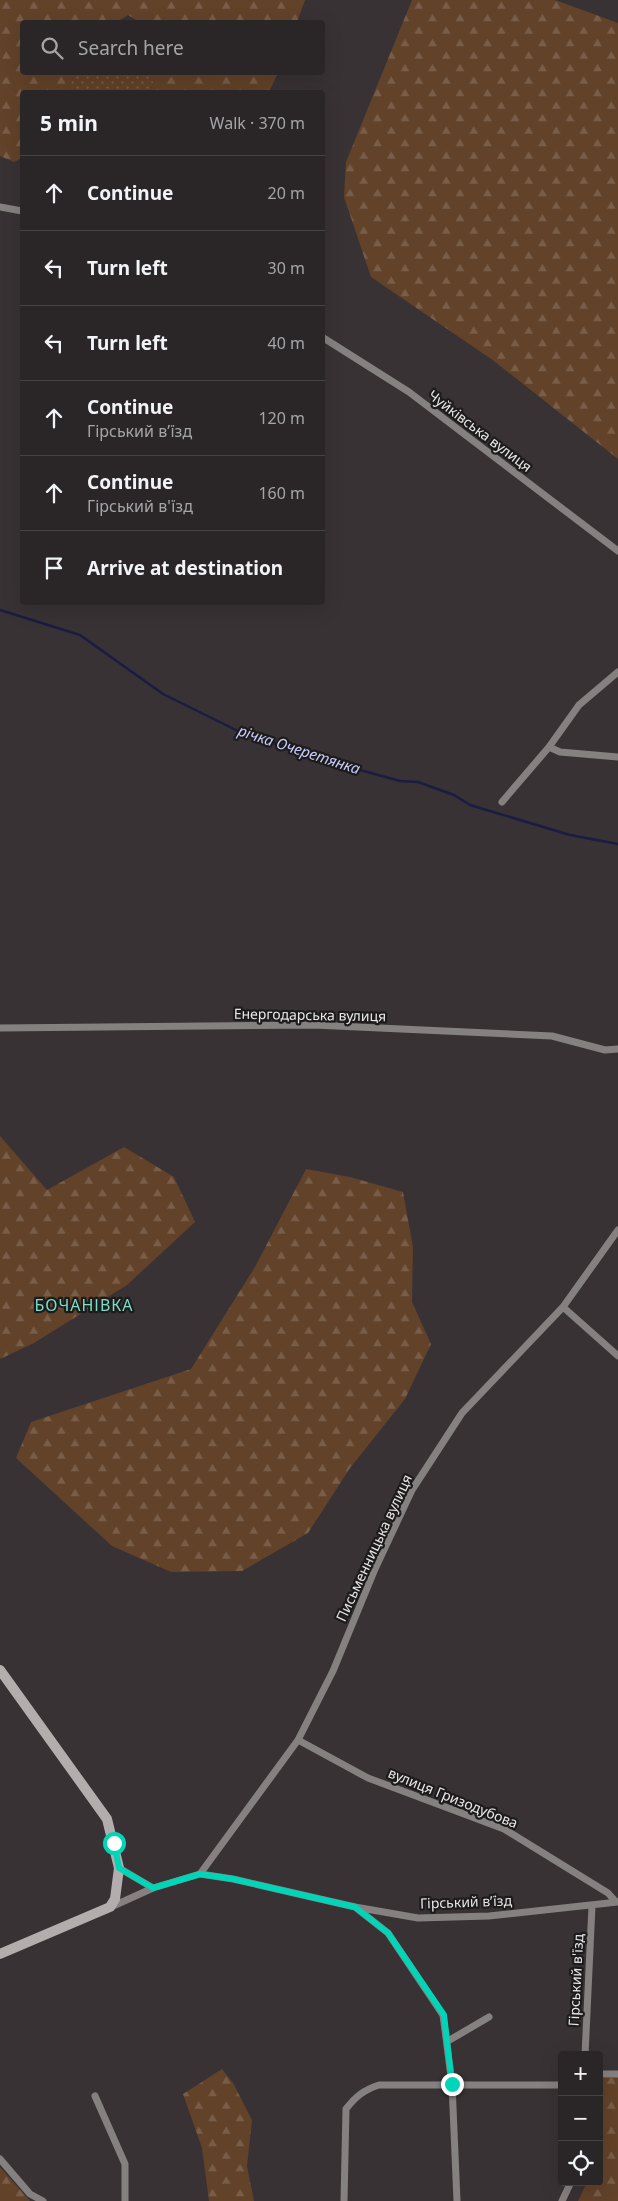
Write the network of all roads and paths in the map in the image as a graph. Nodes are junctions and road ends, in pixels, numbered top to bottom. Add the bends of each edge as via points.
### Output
1 (0, 207) edge
2 (20, 212) edge
3 (325, 339) edge
4 (618, 552) edge
5 (618, 672) edge
6 (549, 747) junction
7 (618, 756) edge
8 (502, 802) dead end
9 (0, 1028) edge
10 (618, 1049) edge
11 (618, 1230) edge
12 (563, 1307) junction
13 (618, 1356) edge
14 (0, 1670) edge
15 (298, 1740) junction
16 (119, 1868) junction
17 (200, 1874) junction
18 (153, 1888) junction
19 (617, 1902) edge
20 (592, 1906) junction
21 (110, 1907) junction
22 (355, 1907) junction
23 (0, 1954) edge
24 (489, 2017) dead end
25 (448, 2041) junction
26 (585, 2051) edge
27 (603, 2074) edge
28 (618, 2074) edge
29 (452, 2084) junction
30 (558, 2085) edge
31 (95, 2096) dead end
32 (0, 2159) edge
33 (570, 2186) edge
34 (43, 2201) edge
35 (126, 2201) edge
36 (344, 2201) edge
37 (457, 2201) edge
38 (562, 2201) edge

1 - 2 street
3 - 4 street, Чуйківська вулиця via 409,392
5 - 6 street via 579,706
6 - 7 street via 560,752
6 - 8 street
9 - 10 street, Енергодарська вулиця via 314,1025 552,1036 605,1050
11 - 12 street, Письменницька вулиця
12 - 13 street
12 - 15 street, Письменницька вулиця via 462,1413 412,1490 333,1671
14 - 16 main road via 107,1819
15 - 17 street, Письменницька вулиця
15 - 19 street, вулиця Гризодубова via 368,1778 504,1829 608,1893
16 - 18 street
16 - 21 main road via 115,1899
17 - 18 street
17 - 22 street, Гірський в’їзд
18 - 21 street
19 - 20 street, Гірський в’їзд
20 - 22 street, Гірський в’їзд via 489,1916 418,1918
20 - 26 street, Гірський в'їзд
21 - 23 main road
22 - 25 street via 388,1933 425,1985 444,2015
24 - 25 street
25 - 29 street
27 - 28 street
29 - 30 street
29 - 36 street via 380,2085 366,2089 354,2098 346,2109
29 - 37 street
31 - 35 street via 125,2164
32 - 34 street via 30,2194
33 - 38 street

